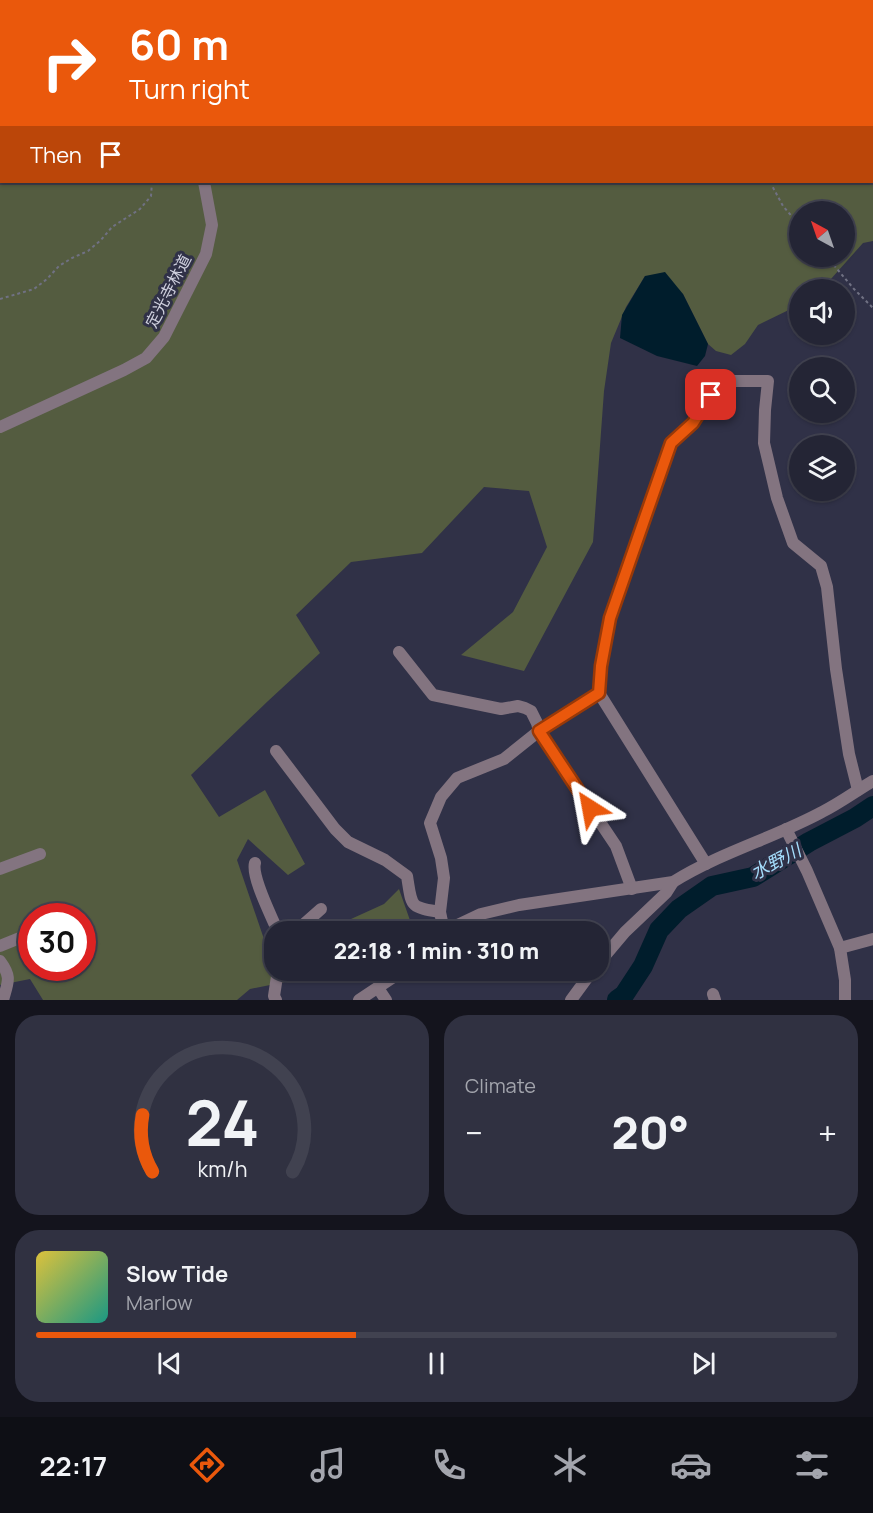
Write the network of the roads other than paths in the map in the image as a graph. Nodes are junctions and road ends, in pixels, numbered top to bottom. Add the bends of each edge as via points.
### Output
1 (204, 183) edge
2 (0, 427) edge
3 (399, 652) dead end
4 (599, 693) junction
5 (539, 731) junction
6 (276, 751) dead end
7 (873, 781) edge
8 (858, 790) junction
9 (787, 832) junction
10 (40, 854) dead end
11 (255, 863) dead end
12 (706, 864) junction
13 (0, 869) edge
14 (673, 882) junction
15 (632, 889) junction
16 (321, 909) dead end
17 (440, 912) junction
18 (274, 921) edge
19 (307, 921) edge
20 (441, 921) edge
21 (465, 921) edge
22 (18, 939) edge
23 (873, 939) edge
24 (0, 946) edge
25 (840, 948) junction
26 (609, 951) edge
27 (0, 961) edge
28 (276, 981) edge
29 (388, 981) edge
30 (585, 981) edge
31 (378, 988) junction
32 (3, 1000) edge
33 (276, 1000) edge
34 (359, 1000) edge
35 (386, 1000) edge
36 (571, 1000) edge
37 (845, 1000) edge

1 - 2 street, 定光寺林道 via 212,225 206,254 164,338 146,358 124,370
3 - 5 street via 433,695 501,709 525,708 531,711
4 - 5 street
4 - 8 street via 610,618 671,443 693,423 711,395 729,381 768,381 764,443 793,543 821,566 824,576 849,754
4 - 12 street
5 - 15 street via 616,846
5 - 17 street via 504,759 457,778 441,797 430,823 444,878
6 - 17 street via 348,842 407,876 413,903 418,908
7 - 8 street
8 - 9 street
9 - 12 street
9 - 25 street
10 - 13 street
11 - 18 street via 258,882
12 - 14 street
14 - 15 street
14 - 26 street via 666,894
15 - 21 street via 519,905
16 - 19 street
17 - 20 street
22 - 24 street
23 - 25 street
25 - 37 street
27 - 32 street via 9,978
28 - 33 street
29 - 31 street
30 - 36 street
31 - 34 street
31 - 35 street

